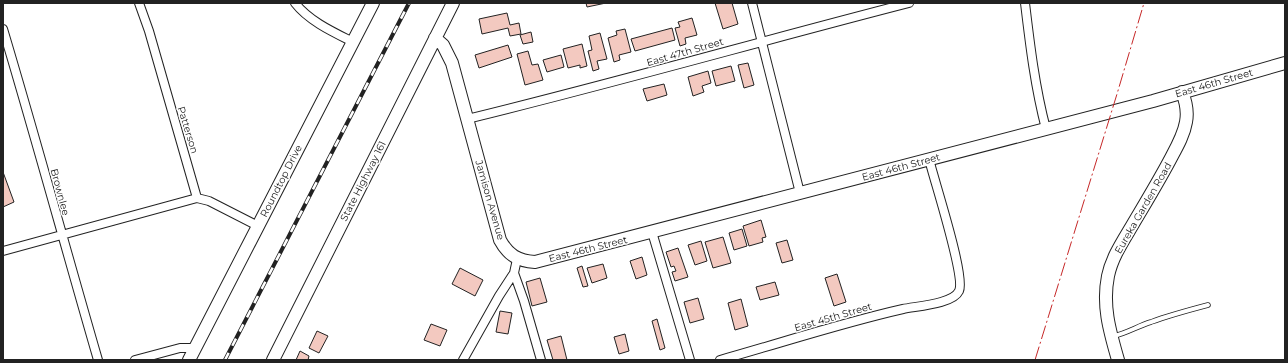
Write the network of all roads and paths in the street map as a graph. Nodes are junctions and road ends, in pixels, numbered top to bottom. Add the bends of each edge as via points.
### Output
1 (139, 3) edge
2 (295, 3) edge
3 (373, 3) edge
4 (453, 3) edge
5 (752, 3) edge
6 (909, 3) edge
7 (1025, 3) edge
8 (3, 29) edge
9 (436, 38) junction
10 (761, 41) junction
11 (353, 42) junction
12 (1285, 62) edge
13 (1182, 92) junction
14 (467, 119) junction
15 (1046, 128) junction
16 (928, 159) junction
17 (800, 193) junction
18 (197, 198) junction
19 (258, 226) junction
20 (652, 232) junction
21 (61, 234) junction
22 (3, 251) edge
23 (517, 258) junction
24 (514, 273) junction
25 (1208, 305) dead end
26 (1111, 336) junction
27 (195, 348) junction
28 (98, 360) edge
29 (135, 360) edge
30 (189, 360) edge
31 (273, 360) edge
32 (463, 360) edge
33 (541, 360) edge
34 (690, 360) edge
35 (720, 360) edge
36 (1118, 360) edge

1 - 18 street, Patterson
2 - 11 street via 304,13
3 - 11 street, Roundtop Drive
4 - 9 street, State Highway 161
5 - 10 street
6 - 10 street, East 47th Street
7 - 15 street via 1033,70
8 - 21 street, Brownlee
9 - 14 street, Jamison Avenue via 443,45 452,63
9 - 31 street, State Highway 161
10 - 14 street, East 47th Street via 624,80
10 - 17 street
11 - 19 street, Roundtop Drive
12 - 13 street, East 46th Street
13 - 15 street, East 46th Street
13 - 26 street, Eureka Garden Road via 1186,121 1180,140 1112,265 1106,293
14 - 23 street, Jamison Avenue via 500,240 509,254
15 - 16 street, East 46th Street
16 - 17 street, East 46th Street
16 - 35 street, East 45th Street via 956,254 960,291 953,298 868,317
17 - 20 street, East 46th Street
18 - 19 street
18 - 21 street
19 - 27 street, Roundtop Drive
20 - 23 street, East 46th Street via 540,261
20 - 34 street
21 - 22 street
21 - 28 street, Brownlee
23 - 24 street
24 - 32 street
24 - 33 street
25 - 26 lane via 1154,320 1128,332
26 - 36 street, Eureka Garden Road
27 - 29 street via 180,348
27 - 30 street, Roundtop Drive

